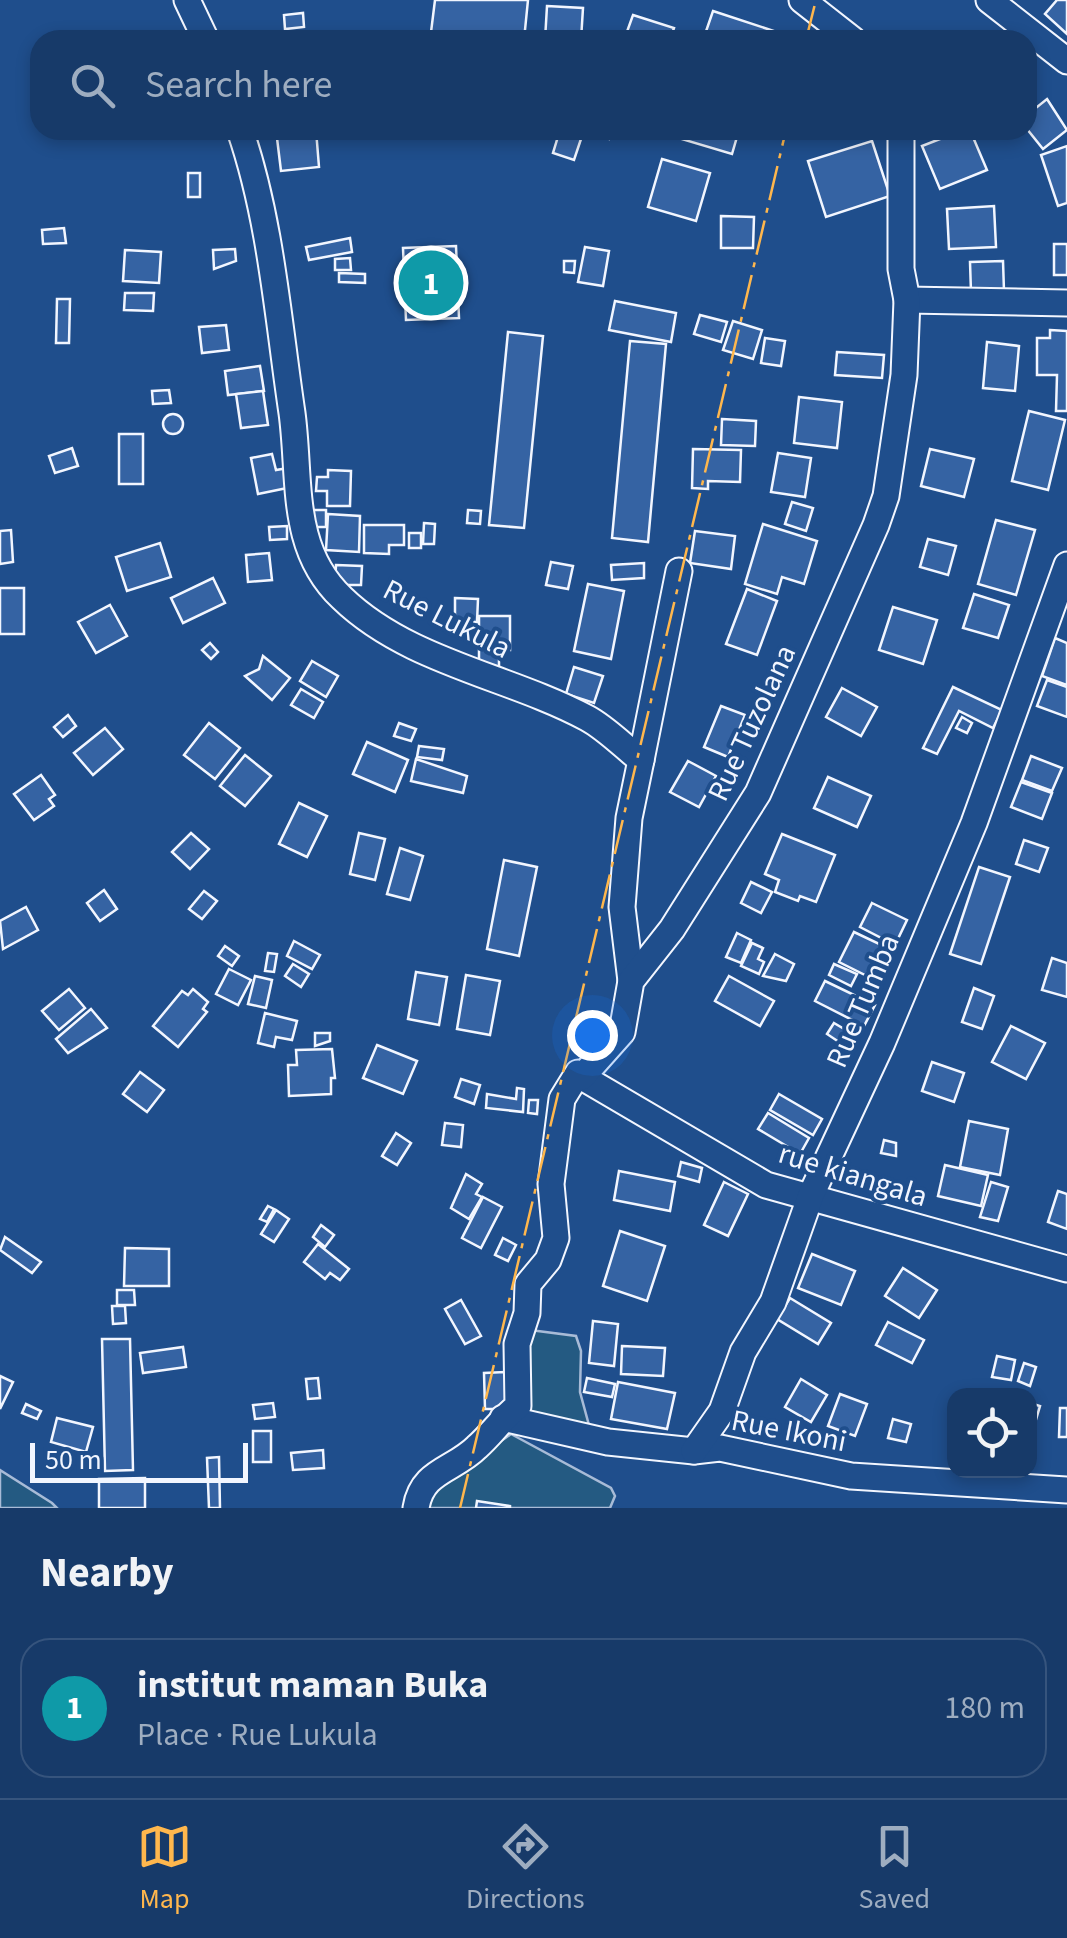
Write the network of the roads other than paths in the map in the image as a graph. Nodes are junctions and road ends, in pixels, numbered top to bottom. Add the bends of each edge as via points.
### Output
1 (187, 0) edge
2 (802, 0) edge
3 (989, 0) edge
4 (201, 30) edge
5 (841, 30) edge
6 (1027, 30) edge
7 (1037, 38) edge
8 (1067, 61) edge
9 (243, 140) edge
10 (900, 140) edge
11 (907, 300) junction
12 (1067, 303) edge
13 (1067, 565) edge
14 (679, 570) dead end
15 (641, 760) junction
16 (630, 981) junction
17 (582, 1076) junction
18 (811, 1196) junction
19 (1067, 1270) edge
20 (502, 1418) junction
21 (694, 1451) junction
22 (1067, 1490) edge
23 (416, 1508) edge

1 - 4 street
2 - 5 street
3 - 6 street
7 - 8 street
9 - 15 street, Rue Lukula via 260,195 293,422 294,477 314,563 342,599 391,633 589,719
10 - 11 street, Rue Tuzolana
11 - 12 street
11 - 16 street, Rue Tuzolana via 901,392 876,525 758,792 672,929
13 - 18 street, Rue Tumba via 974,823
14 - 15 street
15 - 16 street via 622,906
16 - 17 street via 622,1032
17 - 18 street, rue kiangala via 766,1185
17 - 20 street via 570,1082 562,1099 551,1184 556,1238 528,1284 517,1344 518,1406
18 - 19 street, rue kiangala
18 - 21 street, Rue Tumba via 773,1302 743,1352 722,1411
20 - 21 street, Rue Ikoni via 608,1442
20 - 23 street via 476,1449 433,1474 418,1490
21 - 22 street, Rue Ikoni via 720,1448 852,1476

